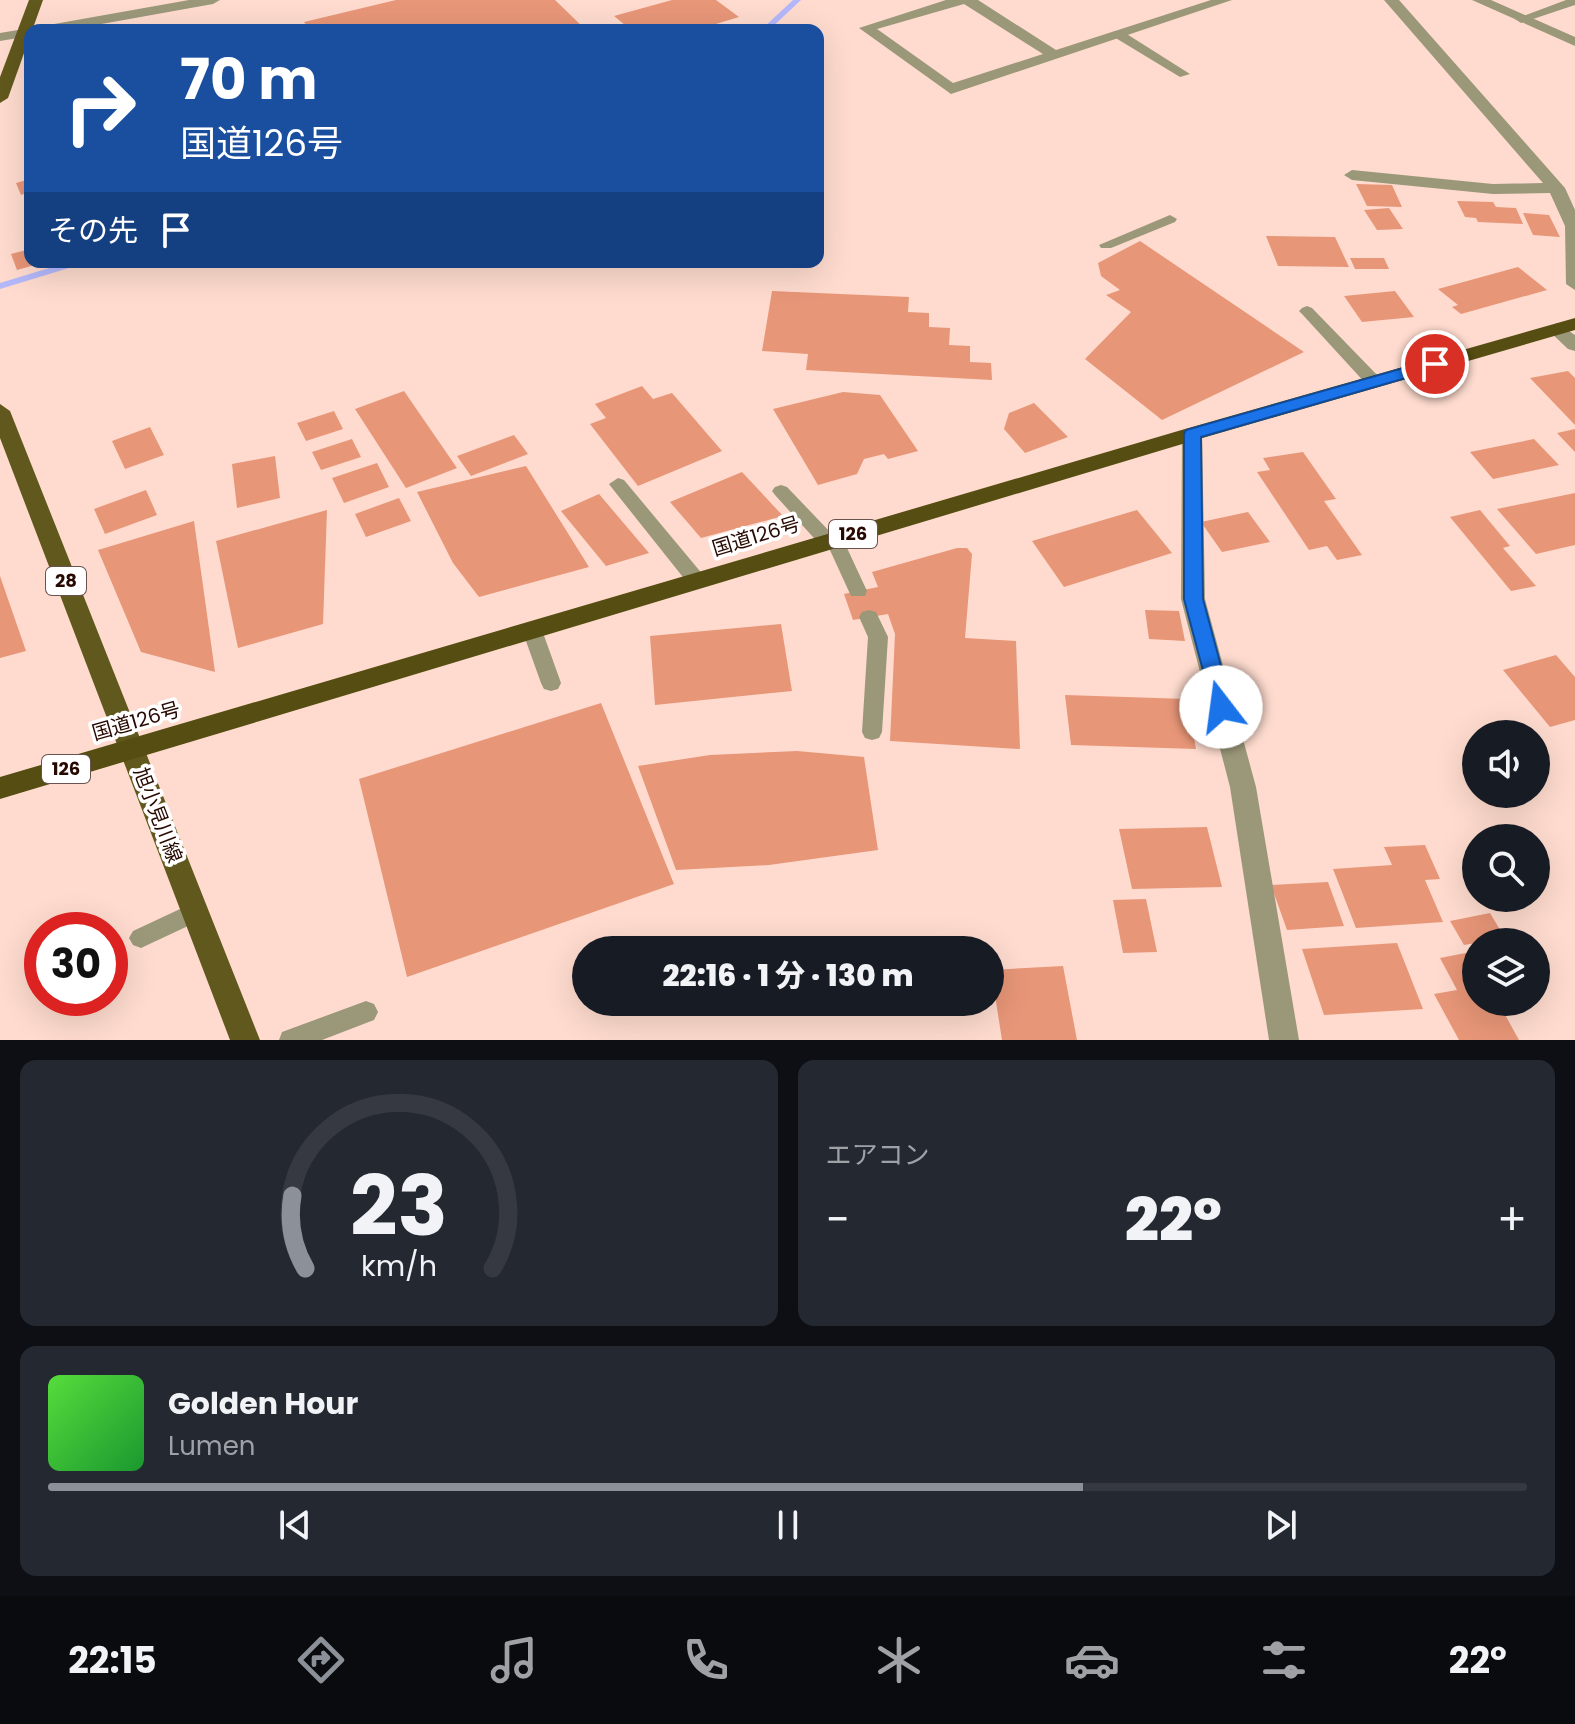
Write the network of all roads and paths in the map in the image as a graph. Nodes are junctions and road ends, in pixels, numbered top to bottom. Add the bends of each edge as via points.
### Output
1 (36, 0) edge
2 (213, 0) edge
3 (961, 0) edge
4 (968, 0) edge
5 (1225, 0) edge
6 (1391, 0) edge
7 (1479, 0) edge
8 (1575, 1) edge
9 (1521, 19) junction
10 (29, 24) edge
11 (77, 24) edge
12 (24, 33) edge
13 (1118, 34) junction
14 (0, 37) edge
15 (24, 38) edge
16 (1575, 42) edge
17 (1054, 55) junction
18 (1184, 74) dead end
19 (0, 98) edge
20 (1352, 175) dead end
21 (1556, 188) junction
22 (1170, 219) dead end
23 (1106, 245) dead end
24 (1575, 284) edge
25 (1307, 311) dead end
26 (1566, 326) edge
27 (1575, 345) edge
28 (1374, 382) junction
29 (0, 411) edge
30 (1192, 434) junction
31 (618, 484) dead end
32 (781, 491) dead end
33 (832, 541) junction
34 (697, 581) junction
35 (858, 591) dead end
36 (869, 617) dead end
37 (532, 630) junction
38 (551, 683) dead end
39 (872, 732) dead end
40 (132, 750) junction
41 (0, 788) edge
42 (195, 912) junction
43 (141, 938) dead end
44 (366, 1012) dead end
45 (245, 1040) edge
46 (291, 1040) edge
47 (1284, 1040) edge

1 - 10 main road
2 - 11 street
3 - 17 street via 866,28 951,89
4 - 17 street
5 - 13 street
6 - 21 street
7 - 9 street
8 - 9 lane
9 - 16 street
12 - 14 street
13 - 17 street
13 - 18 lane
15 - 19 main road
20 - 21 street via 1493,189
21 - 24 street via 1574,226
22 - 23 lane
25 - 28 lane
26 - 27 street
26 - 28 highway, 国道126号 / 126
28 - 30 highway, 国道126号 / 126
29 - 40 main road, 旭小見川線 / 28
30 - 33 highway, 国道126号 / 126
30 - 47 street via 1193,599 1243,787
31 - 34 lane
32 - 33 lane
33 - 34 highway, 国道126号 / 126
33 - 35 lane
34 - 37 highway, 国道126号 / 126
36 - 39 lane via 878,637
37 - 38 lane
37 - 40 highway, 国道126号 / 126
40 - 41 highway, 国道126号 / 126
40 - 42 main road, 旭小見川線 / 28
42 - 43 lane
42 - 45 main road, 旭小見川線 / 28
44 - 46 lane

